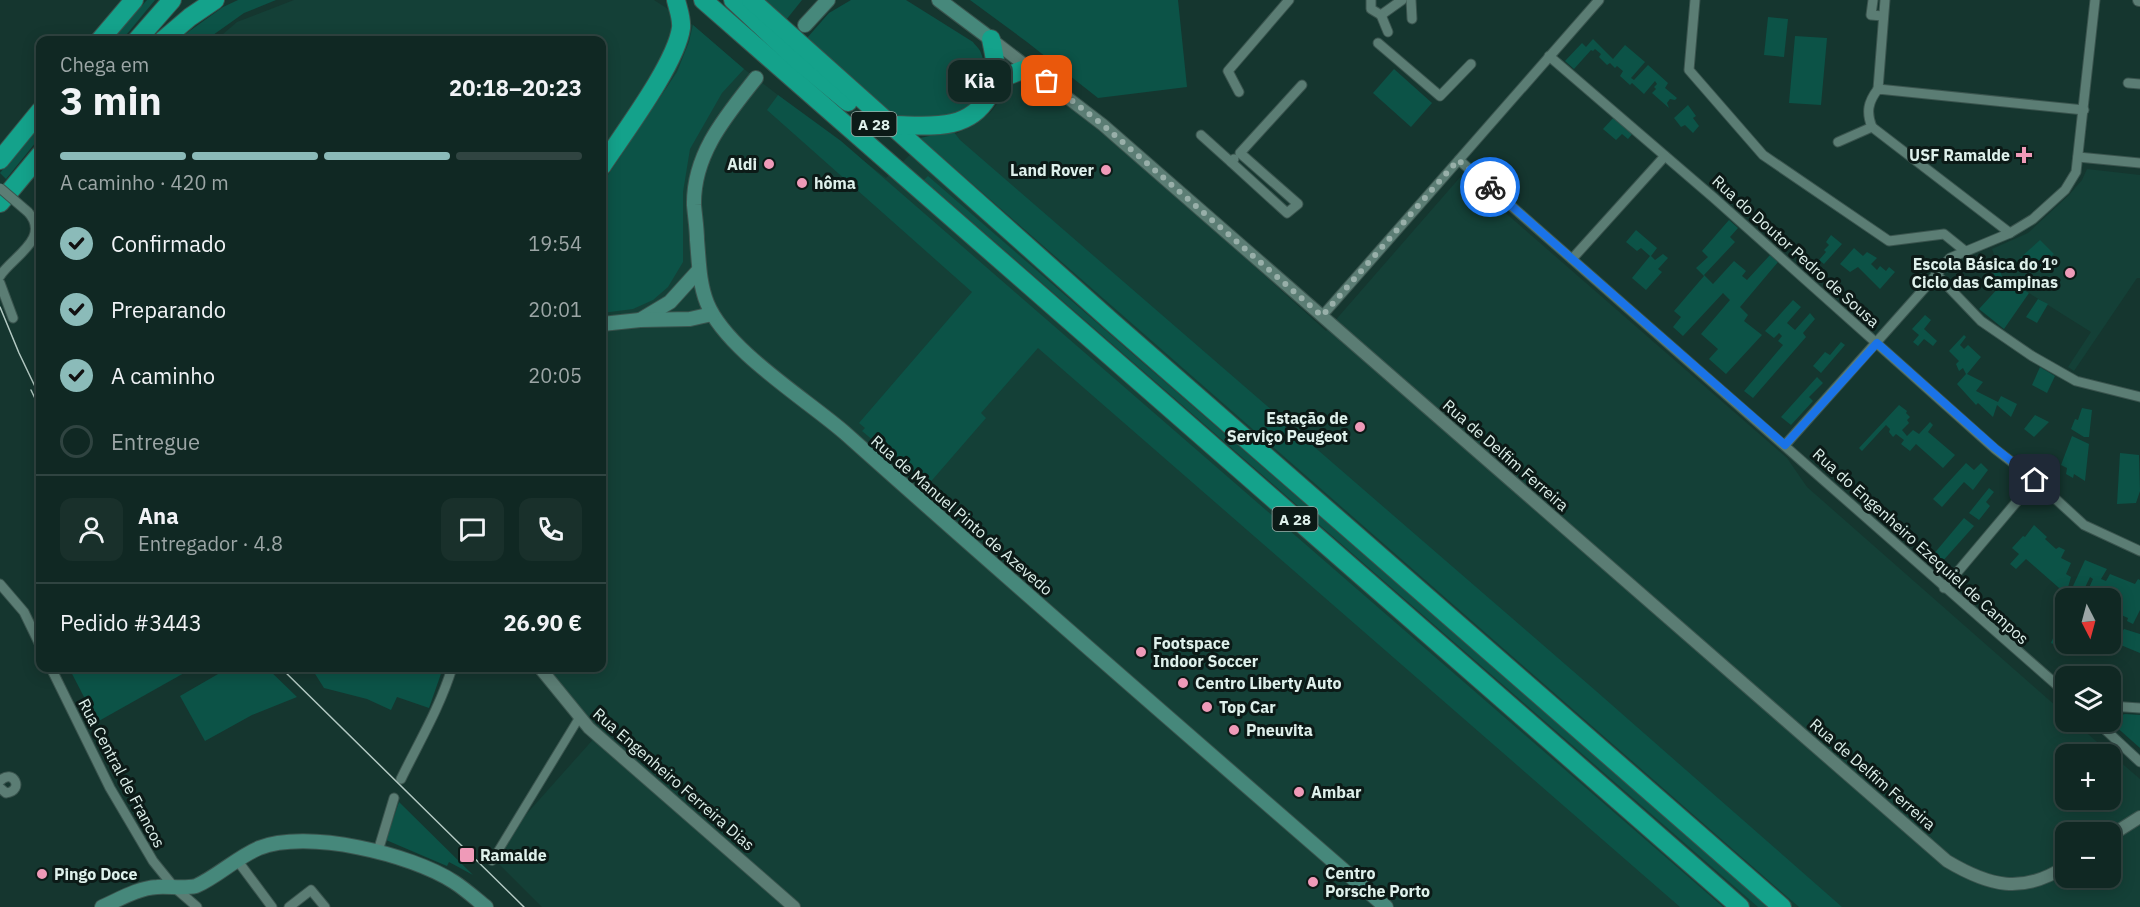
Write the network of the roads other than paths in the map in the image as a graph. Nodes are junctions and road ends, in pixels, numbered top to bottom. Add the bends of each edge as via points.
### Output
1 (134, 0) edge
2 (172, 0) edge
3 (215, 0) edge
4 (664, 0) edge
5 (676, 0) edge
6 (739, 0) edge
7 (828, 0) edge
8 (939, 0) edge
9 (1289, 0) edge
10 (1371, 0) edge
11 (1402, 0) edge
12 (1411, 0) edge
13 (1599, 0) edge
14 (1695, 0) edge
15 (1873, 0) edge
16 (1885, 0) edge
17 (2095, 0) edge
18 (700, 1) edge
19 (1381, 15) junction
20 (1883, 16) junction
21 (1413, 19) dead end
22 (805, 25) dead end
23 (680, 31) junction
24 (1388, 32) dead end
25 (103, 36) edge
26 (140, 36) edge
27 (168, 36) edge
28 (991, 39) junction
29 (1378, 43) dead end
30 (1548, 56) junction
31 (1471, 64) dead end
32 (1030, 67) junction
33 (756, 78) dead end
34 (997, 80) junction
35 (2128, 82) dead end
36 (2140, 84) edge
37 (1302, 85) dead end
38 (1878, 89) junction
39 (1239, 92) dead end
40 (2084, 110) junction
41 (36, 116) edge
42 (891, 125) junction
43 (1872, 127) junction
44 (1201, 135) dead end
45 (1838, 142) dead end
46 (1240, 153) junction
47 (1665, 156) junction
48 (2078, 157) junction
49 (0, 160) edge
50 (36, 160) edge
51 (606, 160) edge
52 (1458, 160) junction
53 (1231, 162) junction
54 (2140, 164) edge
55 (1270, 179) junction
56 (0, 188) edge
57 (1262, 189) junction
58 (0, 203) edge
59 (2010, 232) junction
60 (1019, 240) junction
61 (1965, 251) junction
62 (1572, 259) junction
63 (699, 270) junction
64 (1937, 275) junction
65 (0, 276) edge
66 (0, 284) edge
67 (712, 315) junction
68 (1322, 316) junction
69 (13, 318) dead end
70 (640, 320) junction
71 (606, 324) edge
72 (1877, 343) junction
73 (2140, 397) edge
74 (1785, 445) junction
75 (2035, 480) junction
76 (2140, 551) edge
77 (0, 584) edge
78 (1944, 588) junction
79 (36, 637) edge
80 (53, 672) edge
81 (451, 672) edge
82 (543, 672) edge
83 (2055, 684) edge
84 (2121, 707) edge
85 (2140, 708) edge
86 (579, 718) junction
87 (2108, 732) edge
88 (2140, 762) edge
89 (2, 776) edge
90 (401, 779) dead end
91 (0, 788) edge
92 (394, 798) dead end
93 (2140, 817) edge
94 (2121, 829) edge
95 (378, 851) junction
96 (237, 860) junction
97 (492, 861) dead end
98 (2055, 873) edge
99 (174, 887) junction
100 (102, 907) edge
101 (197, 907) edge
102 (272, 907) edge
103 (289, 907) edge
104 (324, 907) edge
105 (486, 907) edge
106 (794, 907) edge
107 (1386, 907) edge
108 (1740, 907) edge
109 (1782, 907) edge

1 - 25 highway
2 - 26 highway
3 - 27 highway
4 - 23 highway
5 - 23 highway
6 - 42 highway, A 28 via 775,22
6 - 60 highway, A 28 via 795,58 1003,236
7 - 22 main road
8 - 28 main road, Rua de Delfim Ferreira
9 - 39 street via 1228,70
10 - 19 street via 1371,9
11 - 19 street
12 - 21 street
13 - 30 street
14 - 61 street via 1689,70 1763,155 1889,241 1944,234
15 - 20 street via 1871,15
16 - 20 street
17 - 40 street
18 - 108 highway, A 28
19 - 24 street
20 - 38 street
23 - 51 highway via 666,68
28 - 32 street, Rua de Delfim Ferreira
28 - 34 highway
29 - 31 street via 1440,96
30 - 47 street, Rua do Doutor Pedro de Sousa
30 - 52 street
32 - 34 highway
32 - 68 street, Rua de Delfim Ferreira via 1103,125
33 - 63 main road, Rua de Manuel Pinto de Azevedo via 726,116 704,153 694,205
34 - 42 highway via 984,104 971,116 932,126
35 - 36 street
37 - 46 street
38 - 40 street
38 - 43 street via 1868,106
40 - 48 street
41 - 49 highway
42 - 60 highway, A 28
43 - 45 street
43 - 59 street
44 - 53 street
46 - 53 street
46 - 55 street
47 - 62 street
47 - 72 street, Rua do Doutor Pedro de Sousa
48 - 54 street
48 - 59 street via 2076,172 2065,190 2033,219
50 - 58 highway
52 - 62 street, Rua do Engenheiro Ezequiel de Campos
52 - 68 street
53 - 57 street
55 - 57 street
55 - 57 street via 1298,204 1287,213
56 - 65 street, bridge via 34,218 35,225 27,249
59 - 61 street
60 - 109 highway, A 28
61 - 64 street via 1950,258
62 - 74 street, Rua do Engenheiro Ezequiel de Campos
63 - 67 main road, Rua de Manuel Pinto de Azevedo
63 - 70 main road via 670,302
64 - 72 street
64 - 73 street via 1981,321 2007,341 2076,381
66 - 69 street
67 - 70 main road
67 - 107 main road, Rua de Manuel Pinto de Azevedo via 732,339
68 - 98 street, Rua de Delfim Ferreira via 1947,861 1972,876 1998,884 2025,883
70 - 71 main road
72 - 74 street
72 - 75 street, Rua do Doutor Pedro de Sousa
74 - 78 street, Rua do Engenheiro Ezequiel de Campos
75 - 76 street, Rua do Doutor Pedro de Sousa via 2084,525
75 - 78 street
77 - 79 street via 24,612
78 - 83 street, Rua do Engenheiro Ezequiel de Campos
80 - 99 street, Rua Central de Francos via 110,788 153,861
81 - 90 street via 436,712
82 - 86 street, Rua Engenheiro Ferreira Dias
84 - 85 street
86 - 97 street
86 - 106 street, Rua Engenheiro Ferreira Dias
87 - 88 street
89 - 91 street via 13,778 16,783 11,792
92 - 95 street
93 - 94 street
95 - 96 main road via 340,844 284,842
95 - 105 main road via 433,871
96 - 99 main road via 201,884
96 - 102 street
99 - 100 main road via 145,888
99 - 101 street, Rua Central de Francos
103 - 104 street via 311,890

